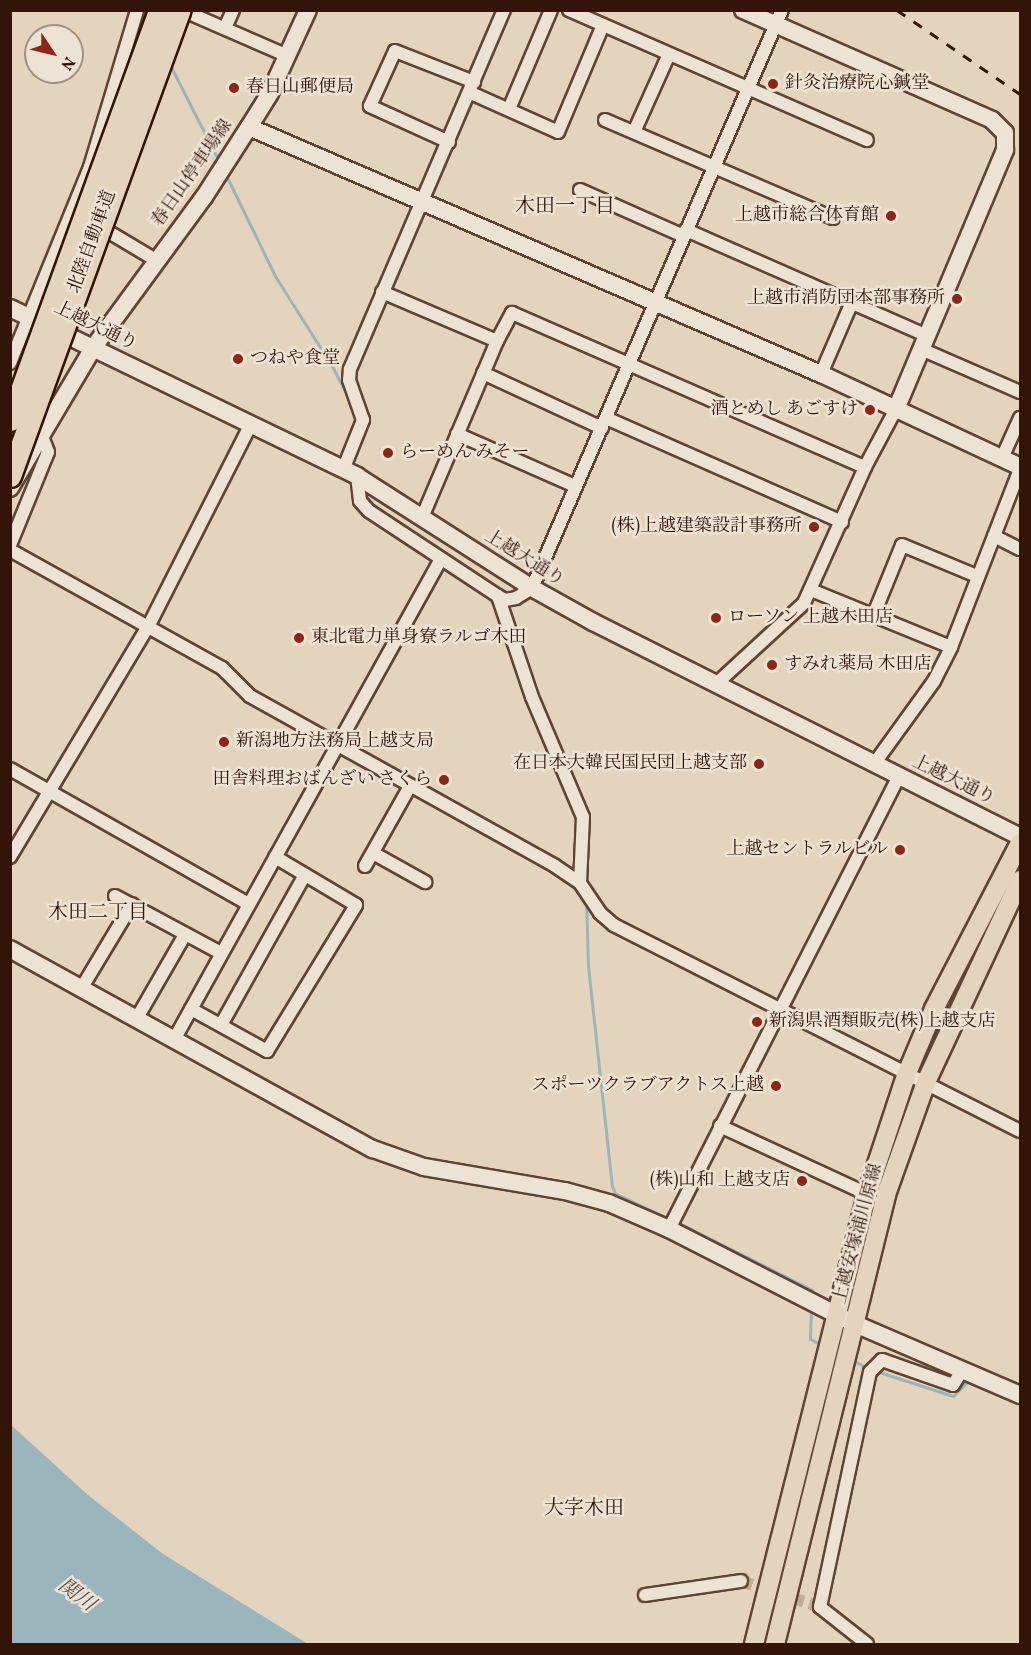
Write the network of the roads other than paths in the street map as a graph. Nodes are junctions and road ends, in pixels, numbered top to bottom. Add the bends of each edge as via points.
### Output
1 (137, 10) edge
2 (159, 10) edge
3 (181, 10) edge
4 (233, 10) edge
5 (308, 10) edge
6 (504, 10) edge
7 (551, 10) edge
8 (569, 10) edge
9 (743, 10) edge
10 (782, 10) edge
11 (603, 25) junction
12 (774, 27) junction
13 (225, 28) junction
14 (669, 54) junction
15 (288, 56) junction
16 (747, 87) junction
17 (472, 88) junction
18 (509, 109) junction
19 (605, 120) dead end
20 (249, 127) junction
21 (634, 132) junction
22 (867, 140) dead end
23 (449, 142) junction
24 (713, 168) junction
25 (580, 189) dead end
26 (421, 201) junction
27 (72, 210) junction
28 (833, 218) dead end
29 (685, 233) junction
30 (156, 260) junction
31 (382, 292) junction
32 (656, 301) junction
33 (852, 302) junction
34 (10, 308) edge
35 (29, 317) junction
36 (497, 341) junction
37 (924, 343) junction
38 (93, 348) junction
39 (10, 363) edge
40 (628, 364) junction
41 (483, 373) junction
42 (821, 374) junction
43 (1020, 392) edge
44 (897, 407) junction
45 (1020, 418) edge
46 (10, 420) edge
47 (604, 423) junction
48 (251, 424) junction
49 (457, 434) junction
50 (42, 436) junction
51 (1002, 458) junction
52 (865, 467) junction
53 (1020, 468) edge
54 (350, 473) junction
55 (10, 476) edge
56 (575, 486) junction
57 (10, 488) edge
58 (422, 518) junction
59 (842, 522) junction
60 (994, 536) junction
61 (10, 544) edge
62 (1020, 549) edge
63 (10, 550) edge
64 (441, 559) junction
65 (977, 576) junction
66 (532, 588) junction
67 (811, 590) junction
68 (498, 596) junction
69 (874, 614) junction
70 (149, 625) junction
71 (951, 647) junction
72 (716, 684) junction
73 (336, 746) junction
74 (874, 764) junction
75 (10, 770) edge
76 (899, 776) junction
77 (411, 786) junction
78 (49, 792) junction
79 (1020, 837) edge
80 (1020, 843) edge
81 (373, 854) junction
82 (10, 857) edge
83 (275, 858) junction
84 (365, 866) dead end
85 (305, 875) junction
86 (1020, 880) edge
87 (425, 882) dead end
88 (580, 883) junction
89 (115, 896) dead end
90 (132, 904) junction
91 (249, 904) junction
92 (185, 935) junction
93 (10, 949) edge
94 (221, 953) junction
95 (81, 989) junction
96 (191, 1008) junction
97 (780, 1008) junction
98 (137, 1018) junction
99 (220, 1025) junction
100 (175, 1038) junction
101 (907, 1073) junction
102 (926, 1082) junction
103 (720, 1126) junction
104 (1020, 1131) edge
105 (867, 1194) junction
106 (669, 1229) junction
107 (846, 1320) junction
108 (963, 1369) junction
109 (1020, 1395) edge
110 (741, 1581) tunnel mouth
111 (645, 1595) dead end
112 (754, 1644) edge
113 (775, 1644) edge
114 (867, 1644) edge

1 - 27 street via 90,167
2 - 46 highway, 北陸自動車道, bridge
3 - 13 street
3 - 55 highway, 北陸自動車道, bridge
4 - 13 street
5 - 15 street, 春日山停車場線
6 - 17 street
7 - 18 street
8 - 11 street
9 - 12 street
10 - 12 street
11 - 14 street
11 - 18 street via 558,132
12 - 16 street
12 - 37 street via 992,120 1005,133 1005,150
13 - 15 street
14 - 16 street
14 - 21 street
15 - 20 street, 春日山停車場線
16 - 22 street
16 - 24 street
17 - 18 street
17 - 23 street
17 - 23 street via 395,51 370,106
19 - 21 street
20 - 26 street
20 - 30 street, 春日山停車場線 via 204,197
21 - 24 street
23 - 26 street
24 - 28 street
24 - 29 street
25 - 29 street
26 - 31 street
26 - 32 street
27 - 30 street
27 - 35 street
29 - 32 street
29 - 33 street
30 - 38 street, 春日山停車場線
31 - 36 street
31 - 54 street via 350,369 349,380 363,420
32 - 40 street
32 - 42 street
33 - 37 street
33 - 42 street
34 - 35 street, 上越大通り
35 - 38 street, 上越大通り
35 - 39 street
36 - 40 street via 512,313
36 - 41 street
37 - 43 street
37 - 44 street
38 - 48 street, 上越大通り
38 - 50 street, 春日山停車場線
40 - 47 street
40 - 52 street
41 - 47 street
41 - 49 street
42 - 44 street
44 - 51 street
44 - 52 street
45 - 51 street
47 - 56 street
47 - 59 street
48 - 54 street, 上越大通り
48 - 70 street
49 - 56 street
49 - 58 street
50 - 57 street, 春日山停車場線
50 - 61 street via 48,452
51 - 53 street
52 - 59 street
53 - 60 street
54 - 58 street, 上越大通り
54 - 64 street via 360,501 369,511
56 - 66 street
58 - 66 street, 上越大通り
59 - 67 street
60 - 62 street
60 - 65 street
63 - 70 street
64 - 68 street
64 - 73 street
65 - 69 street via 902,545
65 - 71 street
66 - 68 street via 516,598 505,600
66 - 72 street, 上越大通り
67 - 69 street
67 - 72 street via 787,620
68 - 88 street via 532,697 583,817
69 - 71 street
70 - 73 street via 222,668 250,696
70 - 78 street
71 - 74 street via 934,681
72 - 74 street, 上越大通り
73 - 77 street
73 - 83 street
74 - 76 street, 上越大通り
75 - 78 street
76 - 79 street, 上越大通り
76 - 97 street
77 - 81 street
77 - 88 street
78 - 82 street
78 - 91 street
80 - 101 main road, 上越安塚浦川原線 via 934,1009
81 - 84 street
81 - 87 street
83 - 85 street
83 - 91 street
85 - 99 street
85 - 99 street via 356,904 267,1051
86 - 102 main road, 上越安塚浦川原線 via 971,978
88 - 97 street via 600,914 615,925
89 - 90 street
90 - 92 street
90 - 95 street
91 - 94 street
92 - 94 street
92 - 98 street
93 - 95 street
94 - 96 street
95 - 98 street
96 - 99 street
96 - 100 street
97 - 101 street
97 - 103 street
98 - 100 street
100 - 106 street via 397,1159 565,1191 609,1203
101 - 102 street
101 - 105 main road, 上越安塚浦川原線
102 - 104 street
102 - 107 main road, 上越安塚浦川原線
103 - 105 street
103 - 106 street
105 - 107 main road, 上越安塚浦川原線
106 - 107 street
107 - 108 street
107 - 112 main road, 上越安塚浦川原線
107 - 113 main road, 上越安塚浦川原線
108 - 109 street
108 - 114 street via 953,1385 882,1360 870,1372 820,1607
110 - 111 street

